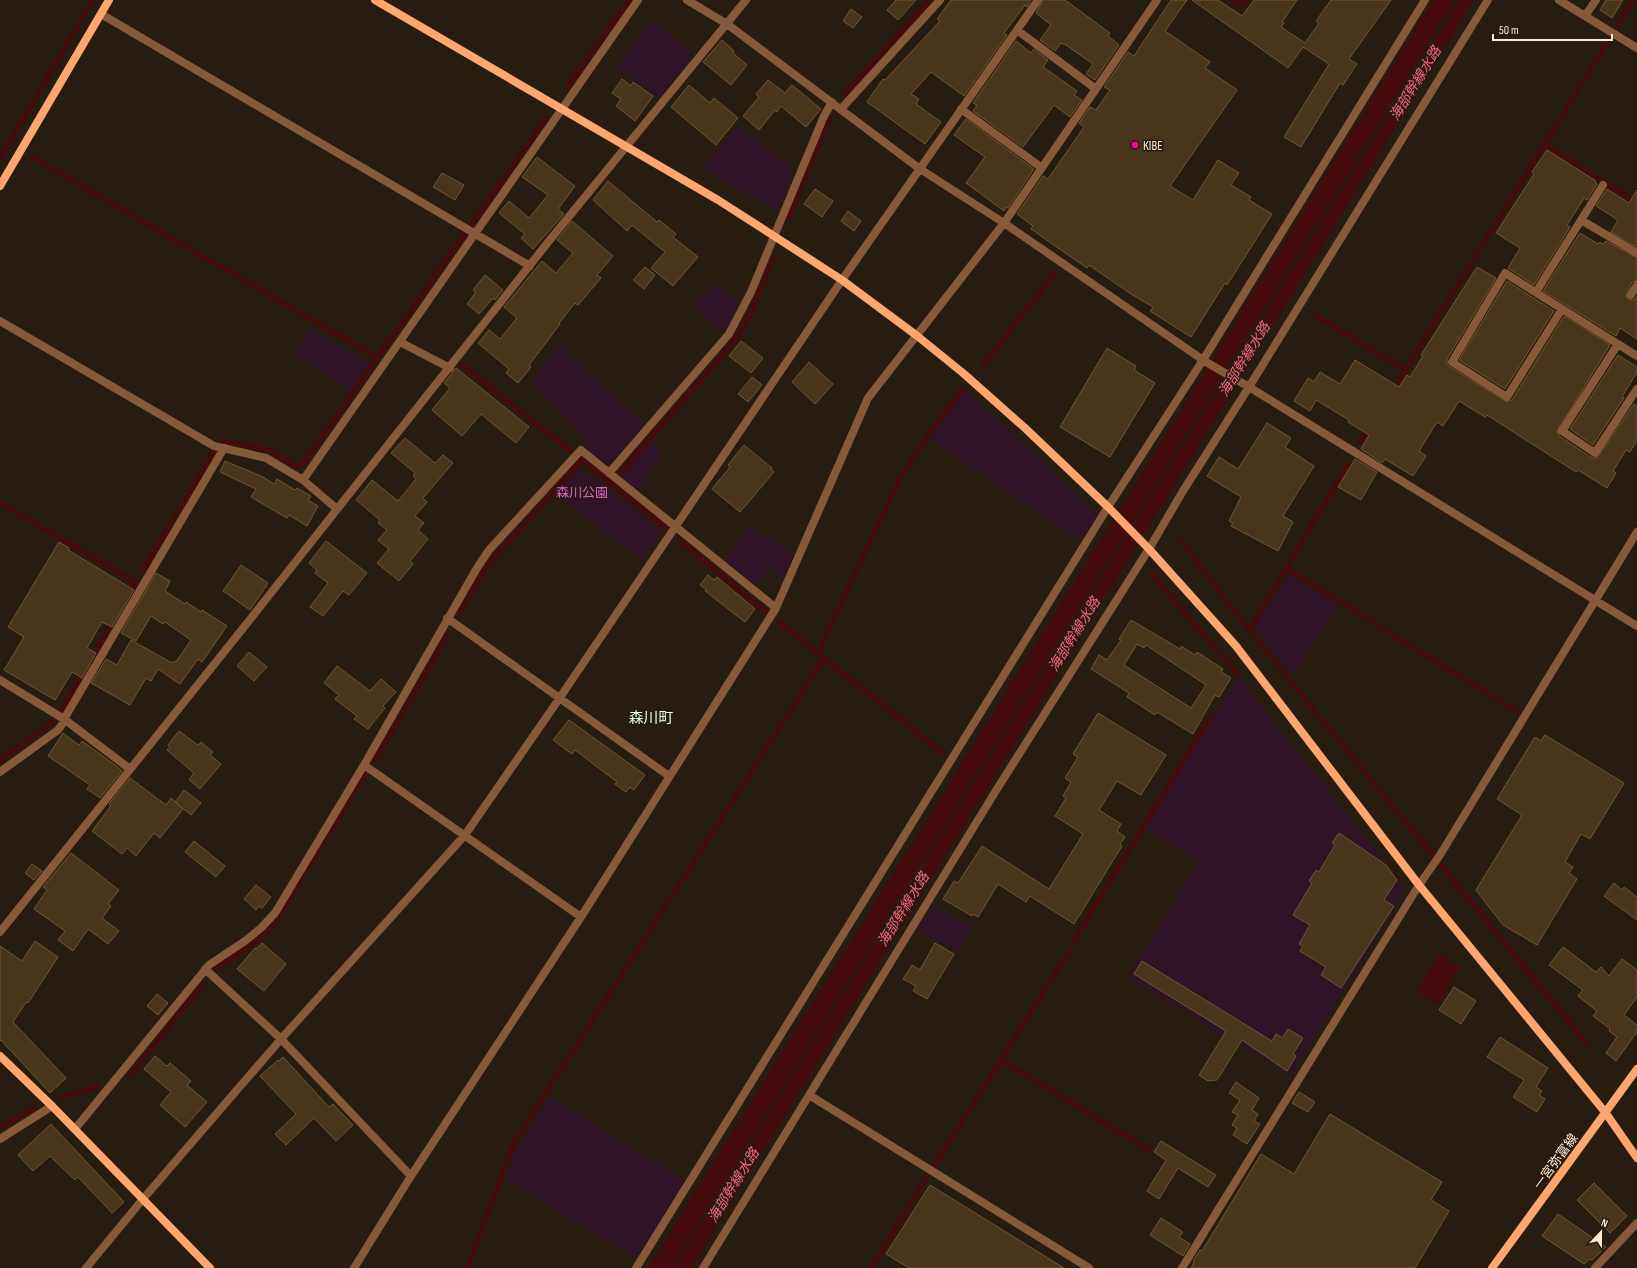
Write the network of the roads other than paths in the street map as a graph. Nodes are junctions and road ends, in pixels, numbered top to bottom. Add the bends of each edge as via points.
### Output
1 (109, 0) edge
2 (375, 0) edge
3 (638, 0) edge
4 (687, 0) edge
5 (746, 0) edge
6 (940, 0) edge
7 (1038, 0) edge
8 (1158, 0) edge
9 (1425, 0) edge
10 (1488, 0) edge
11 (1559, 0) edge
12 (1596, 0) edge
13 (100, 14) junction
14 (1585, 16) junction
15 (727, 24) junction
16 (1017, 30) junction
17 (1637, 48) edge
18 (1096, 89) junction
19 (832, 102) junction
20 (841, 109) junction
21 (961, 109) junction
22 (562, 110) junction
23 (627, 146) junction
24 (1042, 168) junction
25 (920, 169) junction
26 (1603, 185) dead end
27 (0, 186) edge
28 (1581, 220) junction
29 (1004, 223) junction
30 (476, 233) junction
31 (774, 236) junction
32 (1637, 253) edge
33 (530, 266) junction
34 (842, 280) junction
35 (1637, 285) edge
36 (1536, 292) junction
37 (1631, 295) dead end
38 (1562, 309) junction
39 (0, 321) edge
40 (916, 335) junction
41 (400, 342) junction
42 (1618, 344) junction
43 (1637, 356) edge
44 (1204, 361) junction
45 (450, 368) junction
46 (1246, 385) junction
47 (1637, 389) edge
48 (224, 448) junction
49 (609, 473) junction
50 (303, 480) junction
51 (1108, 507) junction
52 (337, 509) junction
53 (676, 525) junction
54 (1637, 532) edge
55 (1147, 547) junction
56 (1596, 600) junction
57 (776, 608) junction
58 (447, 618) junction
59 (1637, 626) edge
60 (0, 680) edge
61 (559, 699) junction
62 (64, 719) junction
63 (364, 765) junction
64 (130, 769) junction
65 (0, 772) edge
66 (669, 776) junction
67 (465, 835) junction
68 (1419, 885) junction
69 (581, 917) junction
70 (0, 932) edge
71 (205, 970) junction
72 (281, 1039) junction
73 (0, 1056) edge
74 (1637, 1069) edge
75 (809, 1095) junction
76 (52, 1106) junction
77 (1605, 1112) junction
78 (75, 1129) junction
79 (0, 1139) edge
80 (1637, 1158) edge
81 (411, 1176) junction
82 (143, 1199) junction
83 (1637, 1224) edge
84 (86, 1268) edge
85 (210, 1268) edge
86 (354, 1268) edge
87 (636, 1268) edge
88 (702, 1268) edge
89 (1089, 1268) edge
90 (1182, 1268) edge
91 (1492, 1268) edge
92 (1595, 1268) edge

1 - 13 street
2 - 22 street
3 - 22 street
4 - 15 street
5 - 15 street
6 - 20 street
7 - 16 street
8 - 18 street
9 - 44 street
10 - 46 street
11 - 14 street
12 - 14 street
13 - 27 street
13 - 30 street
14 - 17 street
15 - 19 street
15 - 23 street
16 - 18 street
16 - 21 street
18 - 24 street
19 - 20 street
19 - 31 street
20 - 25 street
21 - 24 street
21 - 25 street
22 - 23 street
22 - 30 street
23 - 31 street
23 - 33 street
24 - 29 street
25 - 29 street
25 - 34 street
26 - 28 street
28 - 32 street
28 - 36 street
29 - 40 street
29 - 44 street
30 - 33 street
30 - 41 street
31 - 34 street
31 - 49 street via 751,292 729,334
33 - 45 street
34 - 40 street
34 - 53 street
35 - 37 street
36 - 38 street
36 - 38 street via 1505,273 1452,362 1507,397
38 - 42 street
39 - 48 street via 214,446
40 - 51 street via 1025,428
40 - 57 street via 868,398
41 - 45 street
41 - 50 street
42 - 43 street
42 - 47 street via 1562,432 1595,453
44 - 46 street
44 - 51 street
45 - 52 street
46 - 55 street
46 - 56 street
48 - 50 street via 266,458
48 - 62 street
49 - 53 street
49 - 58 street via 581,450 489,550
50 - 52 street
51 - 55 street
51 - 87 street
52 - 64 street
53 - 57 street
53 - 61 street
54 - 56 street
55 - 68 street via 1236,646
55 - 75 street
56 - 59 street
56 - 68 street via 1440,855
57 - 66 street
58 - 61 street
58 - 63 street
60 - 62 street
61 - 66 street
61 - 67 street
62 - 64 street
62 - 65 street via 58,730
63 - 67 street
63 - 71 street via 275,913 261,928
64 - 70 street
66 - 69 street
67 - 69 street
67 - 72 street
68 - 77 street
68 - 90 street
69 - 81 street
71 - 72 street
71 - 78 street
72 - 81 street
72 - 82 street
73 - 76 street
74 - 77 street, 一宮弥富線
75 - 88 street
75 - 89 street
76 - 78 street
76 - 79 street
77 - 80 street
77 - 91 street, 一宮弥富線
78 - 82 street
81 - 86 street
82 - 84 street
82 - 85 street
83 - 92 street

